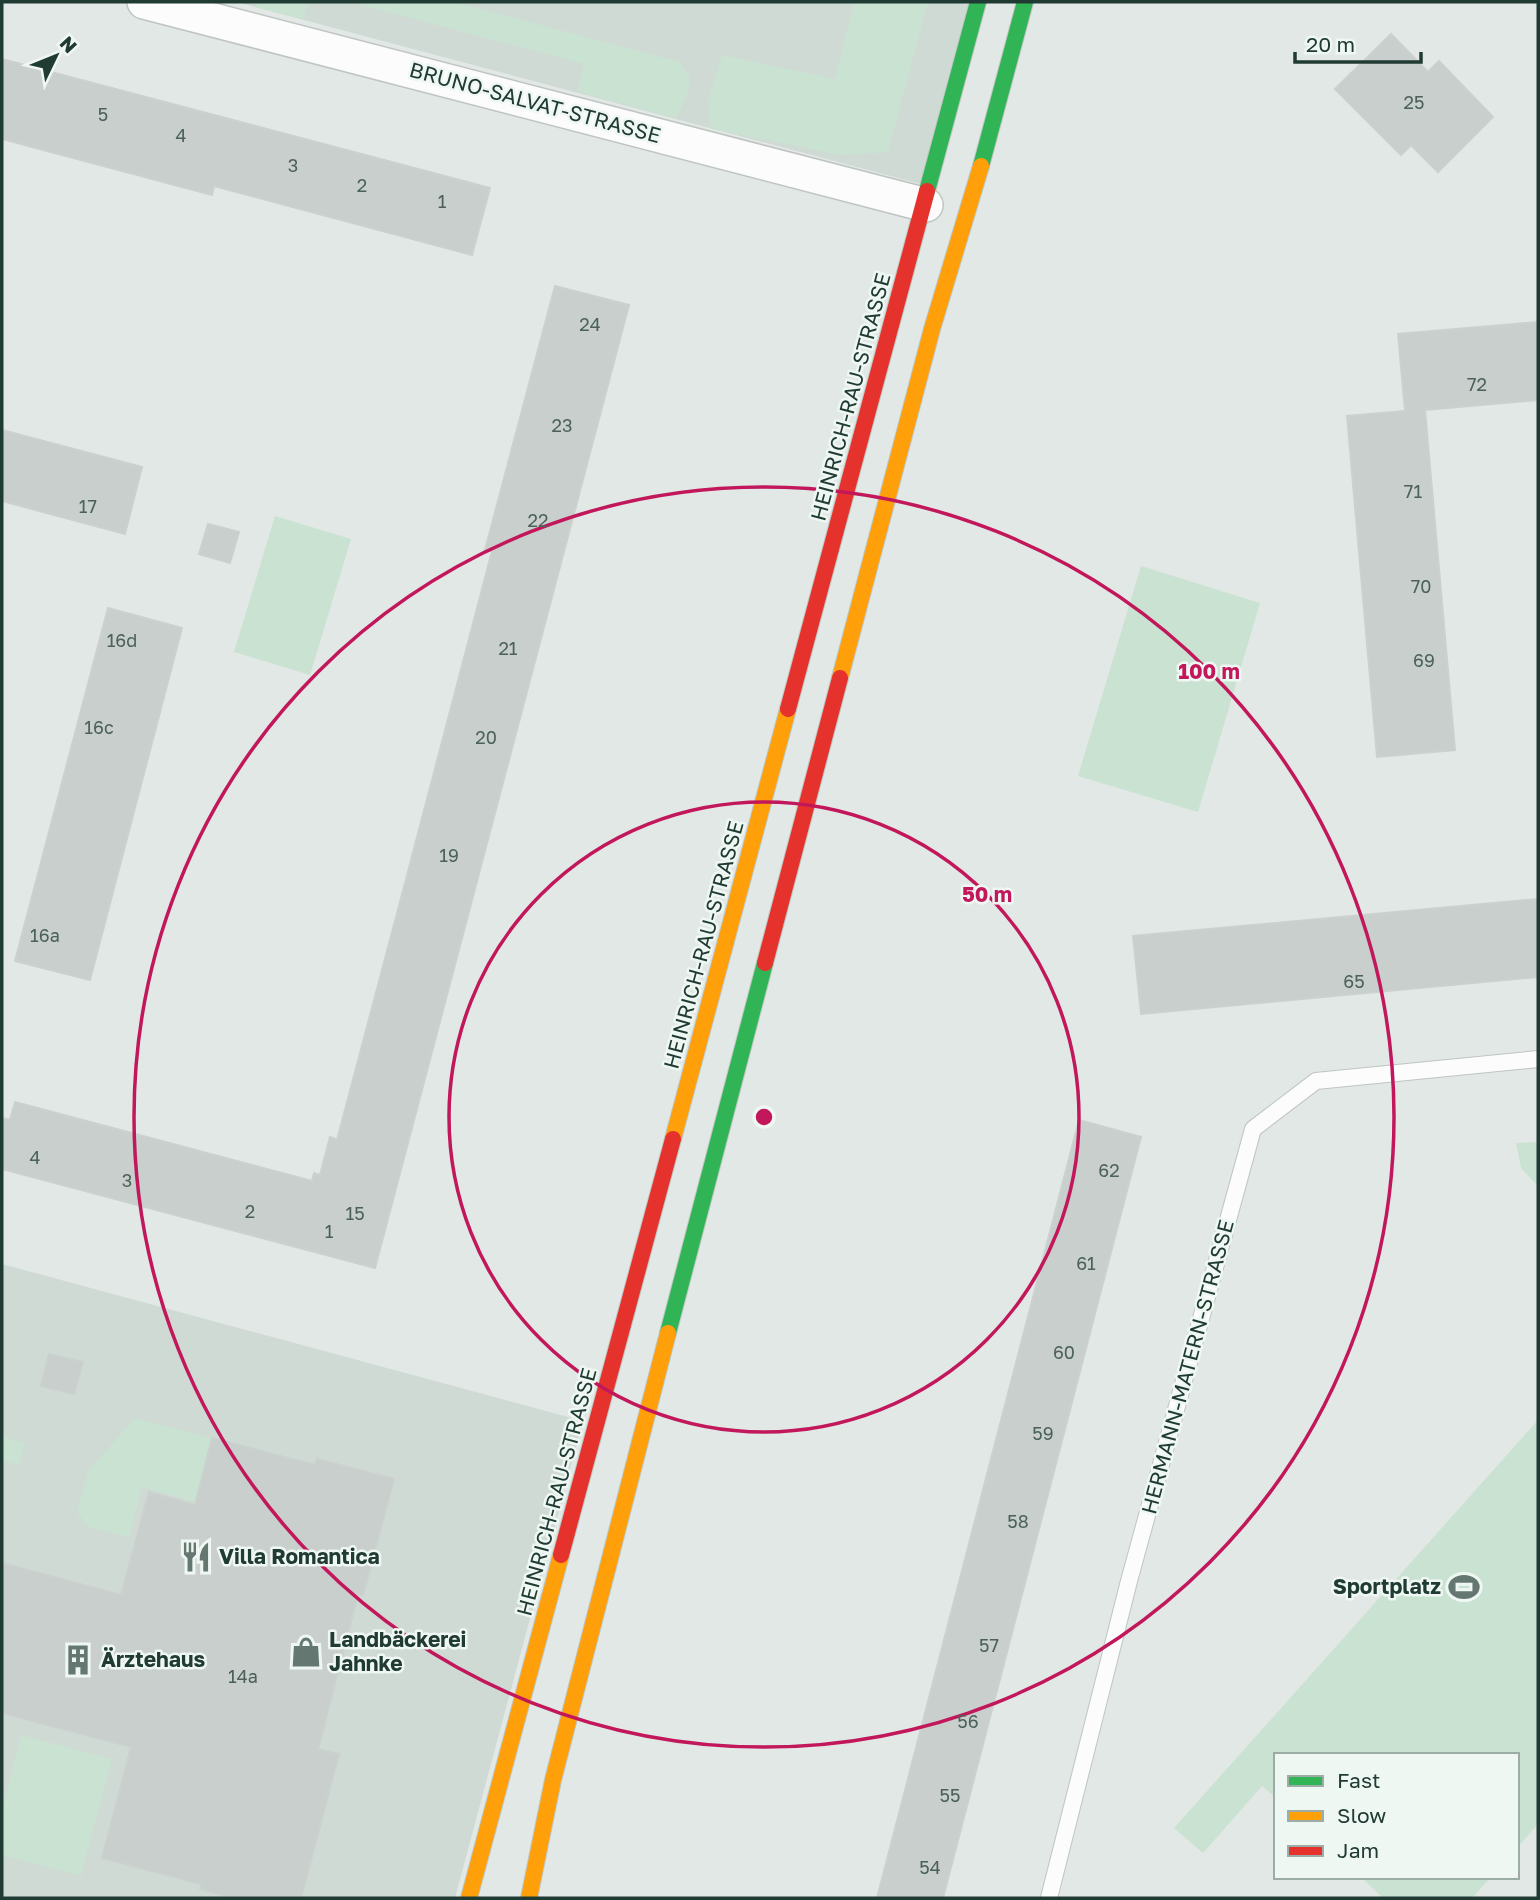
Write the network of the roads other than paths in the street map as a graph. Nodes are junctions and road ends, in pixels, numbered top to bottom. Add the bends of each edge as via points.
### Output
1 (144, 2) edge
2 (978, 2) edge
3 (1025, 2) edge
4 (926, 205) junction
5 (1538, 1059) edge
6 (469, 1898) edge
7 (529, 1898) edge
8 (1049, 1898) edge

1 - 4 street, BRUNO-SALVAT-STRASSE
2 - 4 main road, HEINRICH-RAU-STRASSE
3 - 7 main road via 932,329 646,1419 553,1780
4 - 6 main road, HEINRICH-RAU-STRASSE
5 - 8 lane, HERMANN-MATERN-STRASSE via 1316,1081 1253,1129 1129,1581

